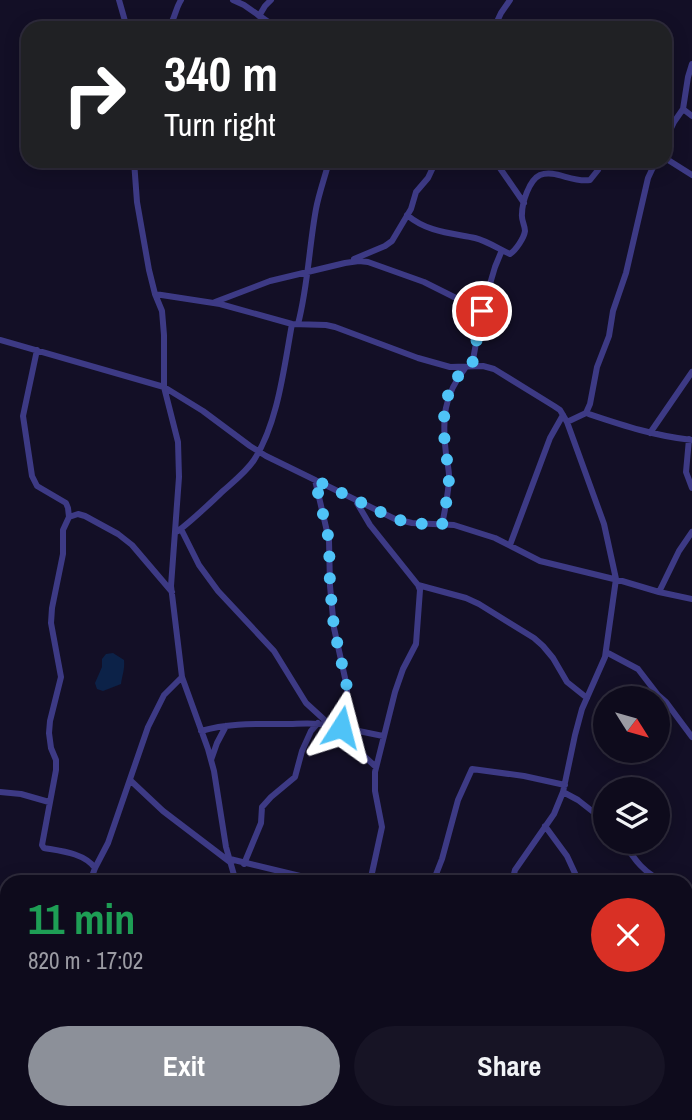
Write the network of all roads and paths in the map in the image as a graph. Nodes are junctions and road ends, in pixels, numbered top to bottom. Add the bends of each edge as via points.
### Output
1 (119, 0) edge
2 (181, 0) edge
3 (233, 0) edge
4 (271, 0) edge
5 (510, 0) edge
6 (259, 16) junction
7 (125, 21) edge
8 (172, 21) edge
9 (266, 21) edge
10 (497, 21) edge
11 (692, 64) edge
12 (683, 109) junction
13 (692, 116) edge
14 (672, 126) edge
15 (672, 163) edge
16 (135, 168) edge
17 (327, 168) edge
18 (433, 168) edge
19 (500, 168) edge
20 (598, 168) edge
21 (653, 168) edge
22 (692, 175) edge
23 (524, 203) junction
24 (407, 215) junction
25 (502, 250) junction
26 (345, 263) junction
27 (306, 272) junction
28 (155, 294) junction
29 (213, 303) junction
30 (482, 311) junction
31 (295, 324) junction
32 (0, 340) edge
33 (37, 350) junction
34 (469, 366) junction
35 (692, 372) edge
36 (164, 387) junction
37 (586, 412) junction
38 (563, 415) junction
39 (567, 422) junction
40 (650, 433) junction
41 (690, 440) edge
42 (259, 451) junction
43 (315, 480) junction
44 (692, 488) edge
45 (356, 501) junction
46 (69, 517) junction
47 (442, 525) junction
48 (178, 530) junction
49 (692, 532) edge
50 (510, 545) junction
51 (617, 579) junction
52 (418, 585) junction
53 (172, 592) junction
54 (659, 592) junction
55 (692, 599) edge
56 (606, 653) junction
57 (182, 677) junction
58 (587, 698) junction
59 (318, 723) junction
60 (331, 725) junction
61 (226, 726) junction
62 (341, 727) junction
63 (201, 731) junction
64 (383, 736) junction
65 (692, 737) edge
66 (211, 761) junction
67 (376, 767) junction
68 (130, 780) junction
69 (564, 789) junction
70 (0, 792) edge
71 (49, 802) junction
72 (593, 812) edge
73 (545, 826) junction
74 (631, 854) edge
75 (231, 861) junction
76 (244, 863) junction
77 (94, 868) junction
78 (92, 875) edge
79 (234, 875) edge
80 (295, 875) edge
81 (372, 875) edge
82 (435, 875) edge
83 (514, 875) edge
84 (576, 875) edge
85 (652, 875) edge

1 - 7 street
2 - 8 street
3 - 6 street
4 - 6 street
5 - 10 street
6 - 9 street
11 - 12 street
12 - 13 street
12 - 14 street
15 - 22 street
16 - 28 street
17 - 27 street
18 - 24 street
19 - 23 street
20 - 23 street via 585,181 540,175
21 - 37 street
23 - 25 street via 524,233 513,253
24 - 25 street via 433,230 475,238
24 - 26 street via 392,241
25 - 30 street
26 - 27 street
26 - 30 street via 369,262 424,282
27 - 29 street
27 - 31 street via 304,301
28 - 29 street
28 - 36 street via 162,311
29 - 31 street
30 - 34 street
31 - 34 street via 335,327 418,358 450,367
31 - 42 street via 276,407
32 - 33 street
33 - 36 street
33 - 46 street via 23,416 32,476 37,486 66,503
34 - 38 street via 505,375
34 - 47 street via 455,381 444,414 449,473
35 - 40 street
36 - 42 street
36 - 48 street via 178,442
37 - 39 street
37 - 40 street
38 - 39 street
38 - 50 street via 540,462
39 - 51 street via 604,524
40 - 41 street
41 - 44 street via 686,472
42 - 43 street
42 - 48 street via 235,480
43 - 45 street
43 - 62 street via 329,540 334,628 347,687
45 - 47 street via 395,519
45 - 52 street
46 - 53 street via 85,516 118,534
46 - 71 street via 63,530 52,608 61,677 50,721 56,770
47 - 50 street
48 - 53 street
48 - 60 street via 218,591 274,650 306,704
49 - 54 street
50 - 51 street via 540,561
51 - 54 street
51 - 56 street
52 - 58 street via 466,598 534,638 567,682
52 - 64 street via 416,643 403,669
53 - 57 street
54 - 55 street
56 - 58 street
56 - 65 street via 638,669
57 - 63 street
57 - 68 street via 157,708
58 - 69 street
59 - 60 street
59 - 61 street
59 - 76 street via 302,751 295,777 262,807
60 - 62 street
60 - 67 street
61 - 63 street
61 - 66 street
62 - 64 street
63 - 66 street
64 - 67 street
66 - 75 street
67 - 81 street via 382,827
68 - 75 street via 163,811
68 - 77 street
69 - 72 street
69 - 73 street
69 - 82 street via 524,776 472,769
70 - 71 street
71 - 77 street via 42,847 66,851
73 - 83 street
73 - 84 street
74 - 85 street
75 - 76 street
75 - 79 street
76 - 80 street
77 - 78 street

